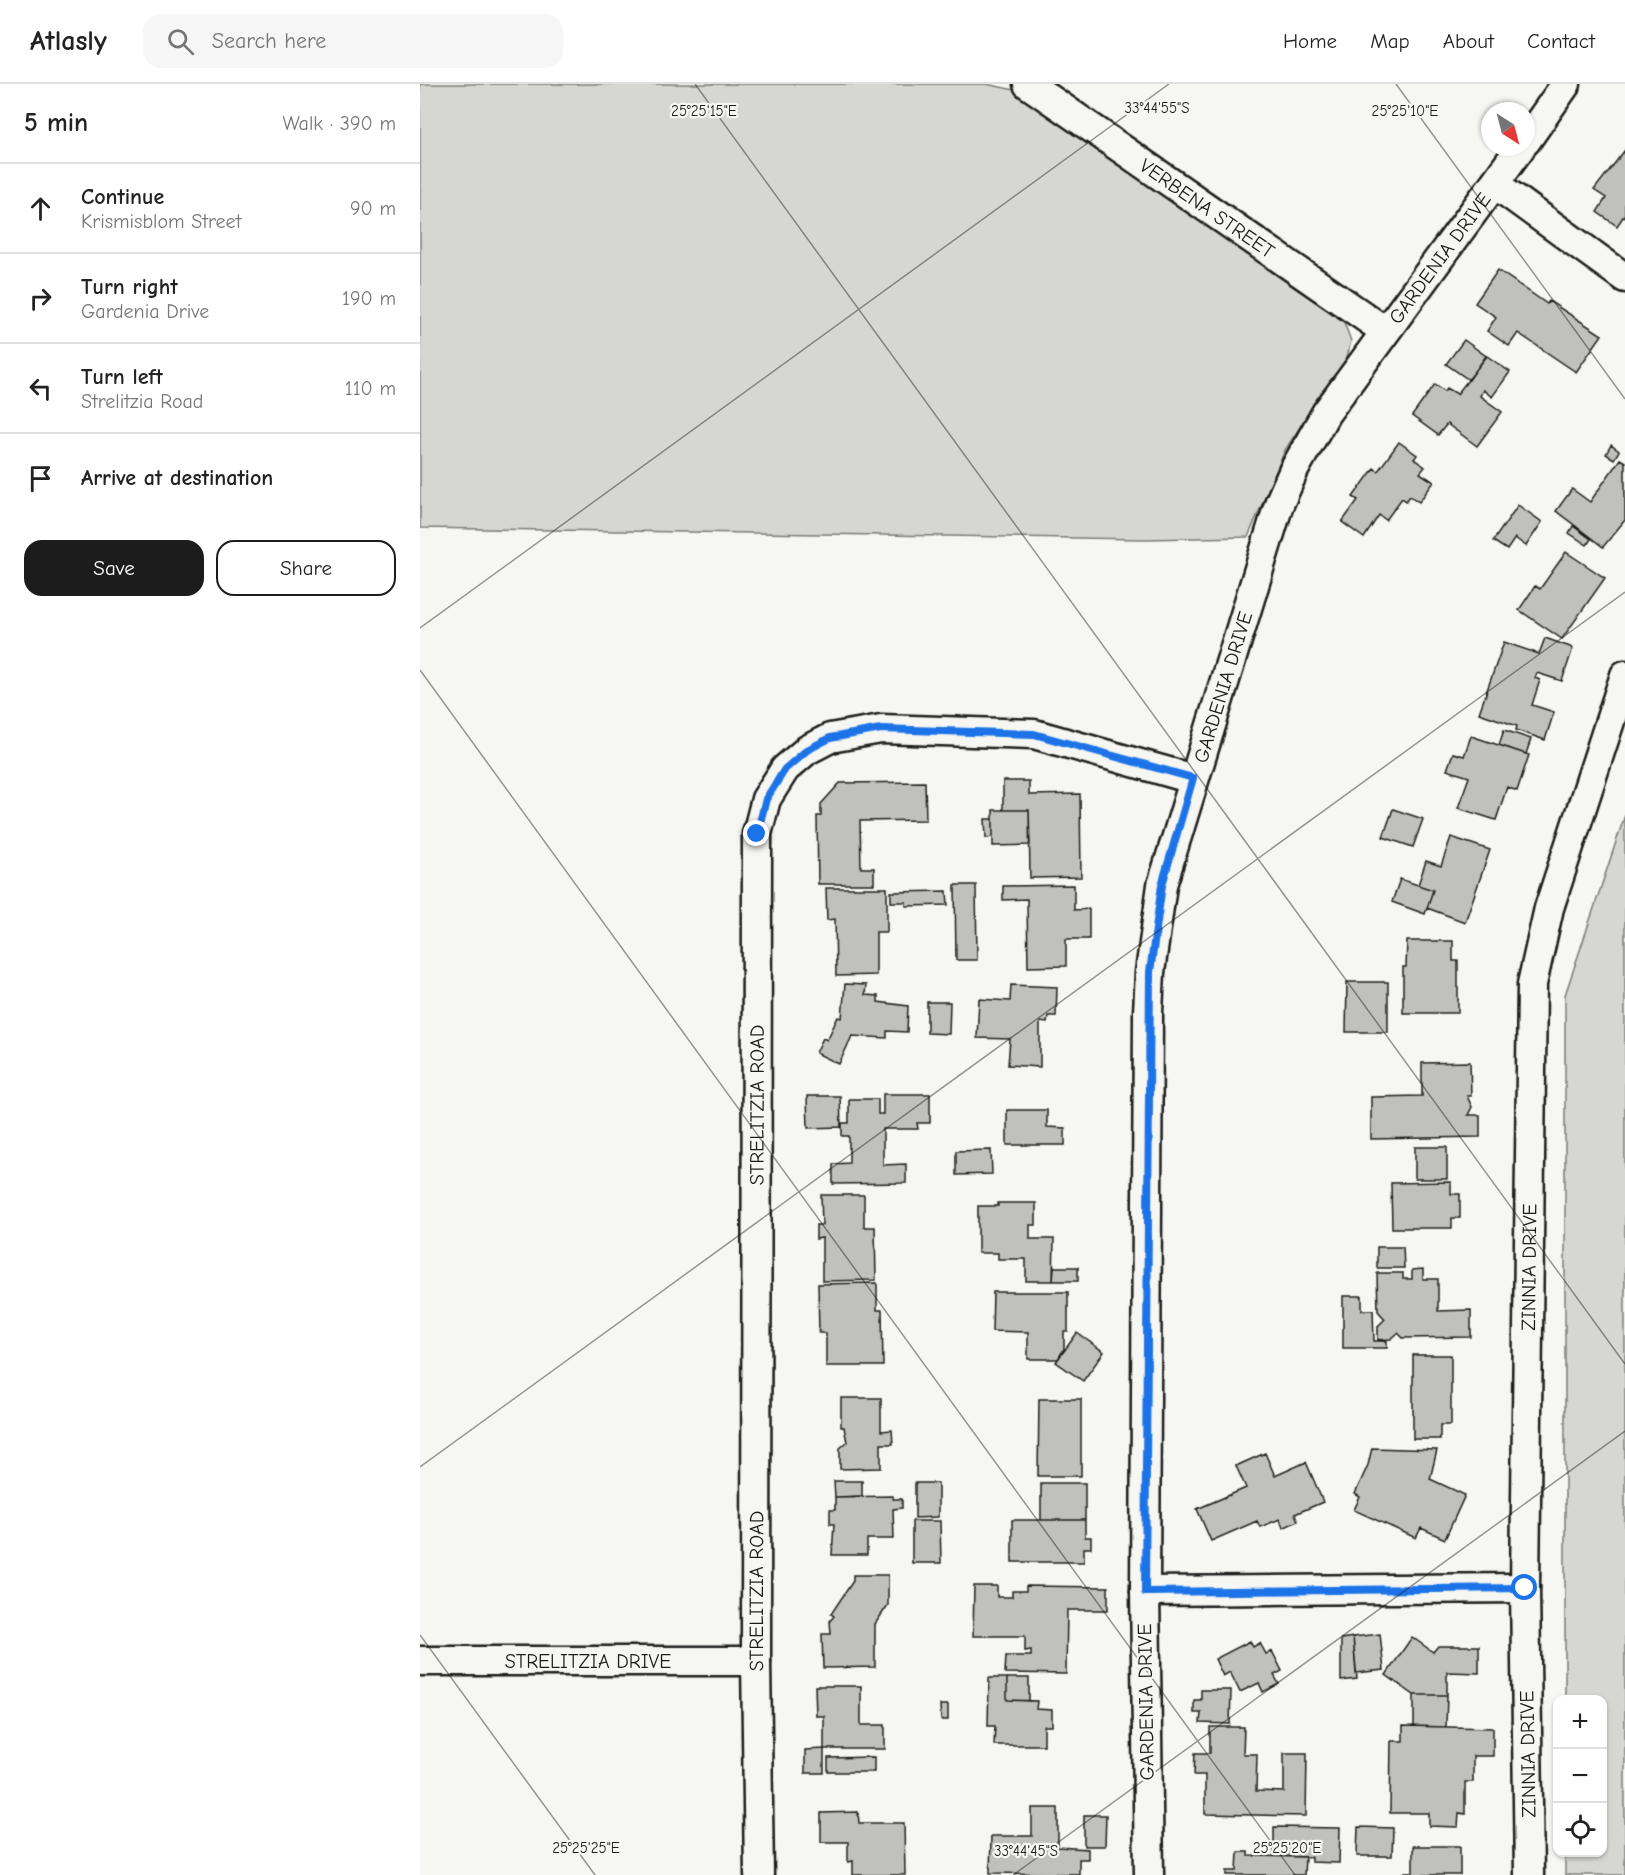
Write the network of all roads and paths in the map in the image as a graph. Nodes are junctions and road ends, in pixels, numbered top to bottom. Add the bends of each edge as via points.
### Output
1 (1028, 84) edge
2 (1566, 84) edge
3 (1535, 128) edge
4 (1515, 156) edge
5 (1495, 184) junction
6 (1625, 278) edge
7 (1385, 331) junction
8 (1625, 675) edge
9 (1193, 778) junction
10 (1525, 1588) junction
11 (1145, 1592) junction
12 (420, 1661) edge
13 (756, 1661) junction
14 (759, 1875) edge
15 (1149, 1875) edge
16 (1529, 1875) edge

1 - 7 street, VERBENA STREET
2 - 3 street
4 - 5 street, GARDENIA DRIVE
5 - 6 street
5 - 7 street, GARDENIA DRIVE
7 - 9 street, GARDENIA DRIVE via 1326,413 1282,495
8 - 10 street, ZINNIA DRIVE via 1550,908 1532,984
9 - 11 street, GARDENIA DRIVE via 1162,885 1150,972
9 - 13 street, STRELITZIA ROAD via 1034,734 881,729 830,738 807,750 785,769 766,799 757,834
10 - 11 street
10 - 16 street, ZINNIA DRIVE
11 - 15 street, GARDENIA DRIVE
12 - 13 street, STRELITZIA DRIVE
13 - 14 street, STRELITZIA ROAD

